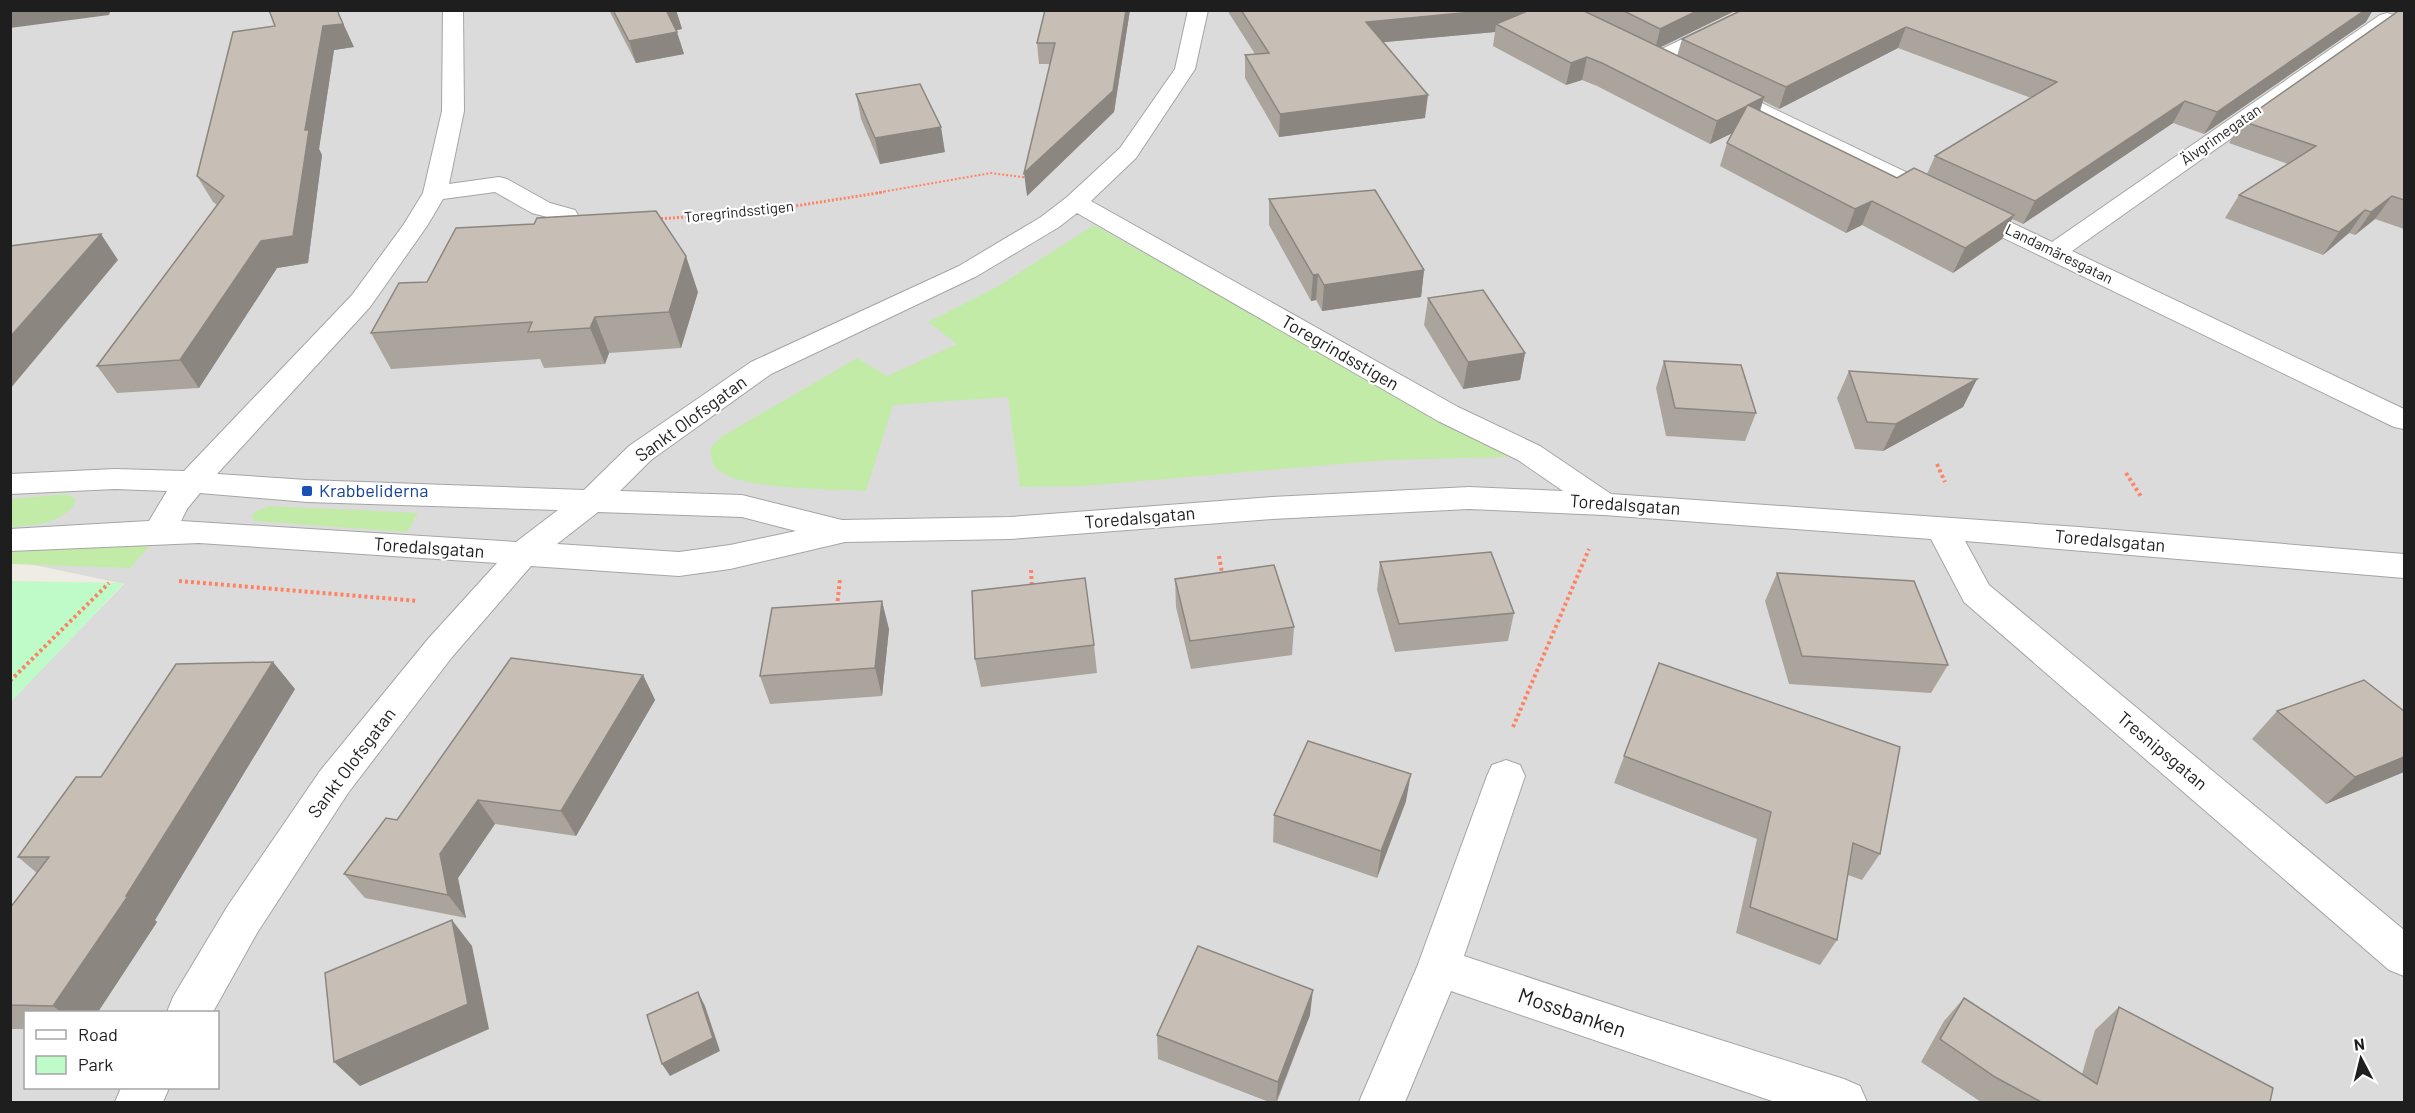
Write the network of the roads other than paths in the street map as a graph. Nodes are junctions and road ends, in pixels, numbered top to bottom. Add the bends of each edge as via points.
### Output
1 (453, 10) edge
2 (1198, 10) edge
3 (1760, 10) edge
4 (2361, 13) edge
5 (2396, 21) edge
6 (1679, 72) edge
7 (1721, 92) edge
8 (435, 193) junction
9 (1077, 202) junction
10 (566, 215) edge
11 (2054, 252) junction
12 (2404, 420) edge
13 (192, 482) junction
14 (10, 484) edge
15 (590, 502) junction
16 (1604, 504) junction
17 (1942, 528) junction
18 (845, 531) junction
19 (160, 532) junction
20 (10, 540) edge
21 (521, 555) junction
22 (2404, 566) edge
23 (1506, 776) dead end
24 (2404, 956) edge
25 (1439, 967) junction
26 (190, 1011) edge
27 (1382, 1102) edge
28 (1844, 1102) edge

1 - 8 street via 453,111
2 - 9 street, Sankt Olofsgatan via 1185,69 1128,153
3 - 6 street via 1644,55
4 - 5 street
5 - 11 street, Älvgrimegatan
7 - 11 street, Landamäresgatan
8 - 10 street via 499,184 541,208
8 - 13 street via 361,301
9 - 15 street, Sankt Olofsgatan via 968,271 761,369 640,453
9 - 16 street, Toregrindsstigen via 1448,414 1529,453
11 - 12 street, Landamäresgatan
13 - 14 street, Toredalsgatan via 115,479
13 - 15 street, Toredalsgatan via 307,491
13 - 19 street via 173,505
15 - 18 street, Toredalsgatan via 742,506
15 - 21 street, Sankt Olofsgatan
16 - 17 street, Toredalsgatan
16 - 18 street, Toredalsgatan via 1468,498 1260,508 1011,528
17 - 22 street, Toredalsgatan
17 - 24 street, Tresnipsgatan via 1976,593
18 - 21 street, Toredalsgatan via 730,557 679,564
19 - 20 street, Toredalsgatan
19 - 21 street, Toredalsgatan
21 - 26 street, Sankt Olofsgatan via 440,648 334,782 242,920
23 - 25 street
25 - 27 street
25 - 28 street, Mossbanken

